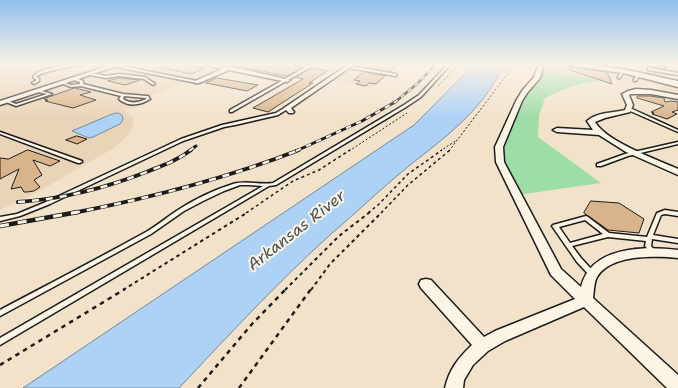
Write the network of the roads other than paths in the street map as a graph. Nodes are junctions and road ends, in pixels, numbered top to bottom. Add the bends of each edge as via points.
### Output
1 (35, 82) edge
2 (65, 82) edge
3 (82, 82) edge
4 (151, 82) edge
5 (283, 82) edge
6 (328, 82) edge
7 (433, 82) edge
8 (534, 82) edge
9 (667, 82) edge
10 (62, 83) junction
11 (33, 84) dead end
12 (154, 84) dead end
13 (678, 84) edge
14 (81, 85) junction
15 (39, 90) junction
16 (123, 96) junction
17 (678, 97) edge
18 (3, 102) edge
19 (629, 109) junction
20 (289, 110) joint
21 (231, 111) dead end
22 (557, 130) dead end
23 (678, 131) edge
24 (0, 133) edge
25 (600, 133) junction
26 (678, 143) edge
27 (637, 153) junction
28 (80, 162) dead end
29 (598, 165) dead end
30 (678, 172) edge
31 (267, 186) junction
32 (678, 214) edge
33 (0, 219) edge
34 (608, 235) junction
35 (650, 238) junction
36 (678, 241) edge
37 (569, 245) junction
38 (654, 253) junction
39 (678, 254) edge
40 (592, 274) junction
41 (426, 284) dead end
42 (585, 301) junction
43 (0, 313) edge
44 (0, 342) edge
45 (482, 346) junction
46 (454, 388) edge
47 (678, 388) edge

1 - 11 lane
2 - 10 street
3 - 14 lane
4 - 12 lane
5 - 21 lane
6 - 20 street
7 - 31 lane via 420,96 405,106
8 - 42 street via 522,96 499,147 500,162 556,272
9 - 13 street
10 - 14 lane via 71,86
10 - 15 street
14 - 16 lane
15 - 18 street
15 - 18 lane via 50,94 16,105
16 - 16 lane via 140,96 148,99 130,104 121,99
17 - 19 street via 651,92 628,92 624,94 630,105
19 - 23 lane
19 - 25 street via 617,115 591,121 592,126
20 - 33 lane via 223,126 182,140 48,203
22 - 25 street
24 - 28 lane
25 - 27 street
26 - 27 lane
27 - 29 lane
27 - 30 street
31 - 43 lane via 241,184 207,198 182,210 149,233
31 - 44 lane
32 - 35 lane via 659,214
34 - 35 lane
34 - 37 lane
34 - 37 lane via 586,218 554,226
35 - 36 lane
35 - 38 lane via 648,246
37 - 40 lane
38 - 39 street
38 - 40 street via 627,255 606,261
40 - 42 street
41 - 45 street
42 - 45 street
42 - 47 street
45 - 46 street via 467,360 456,377

